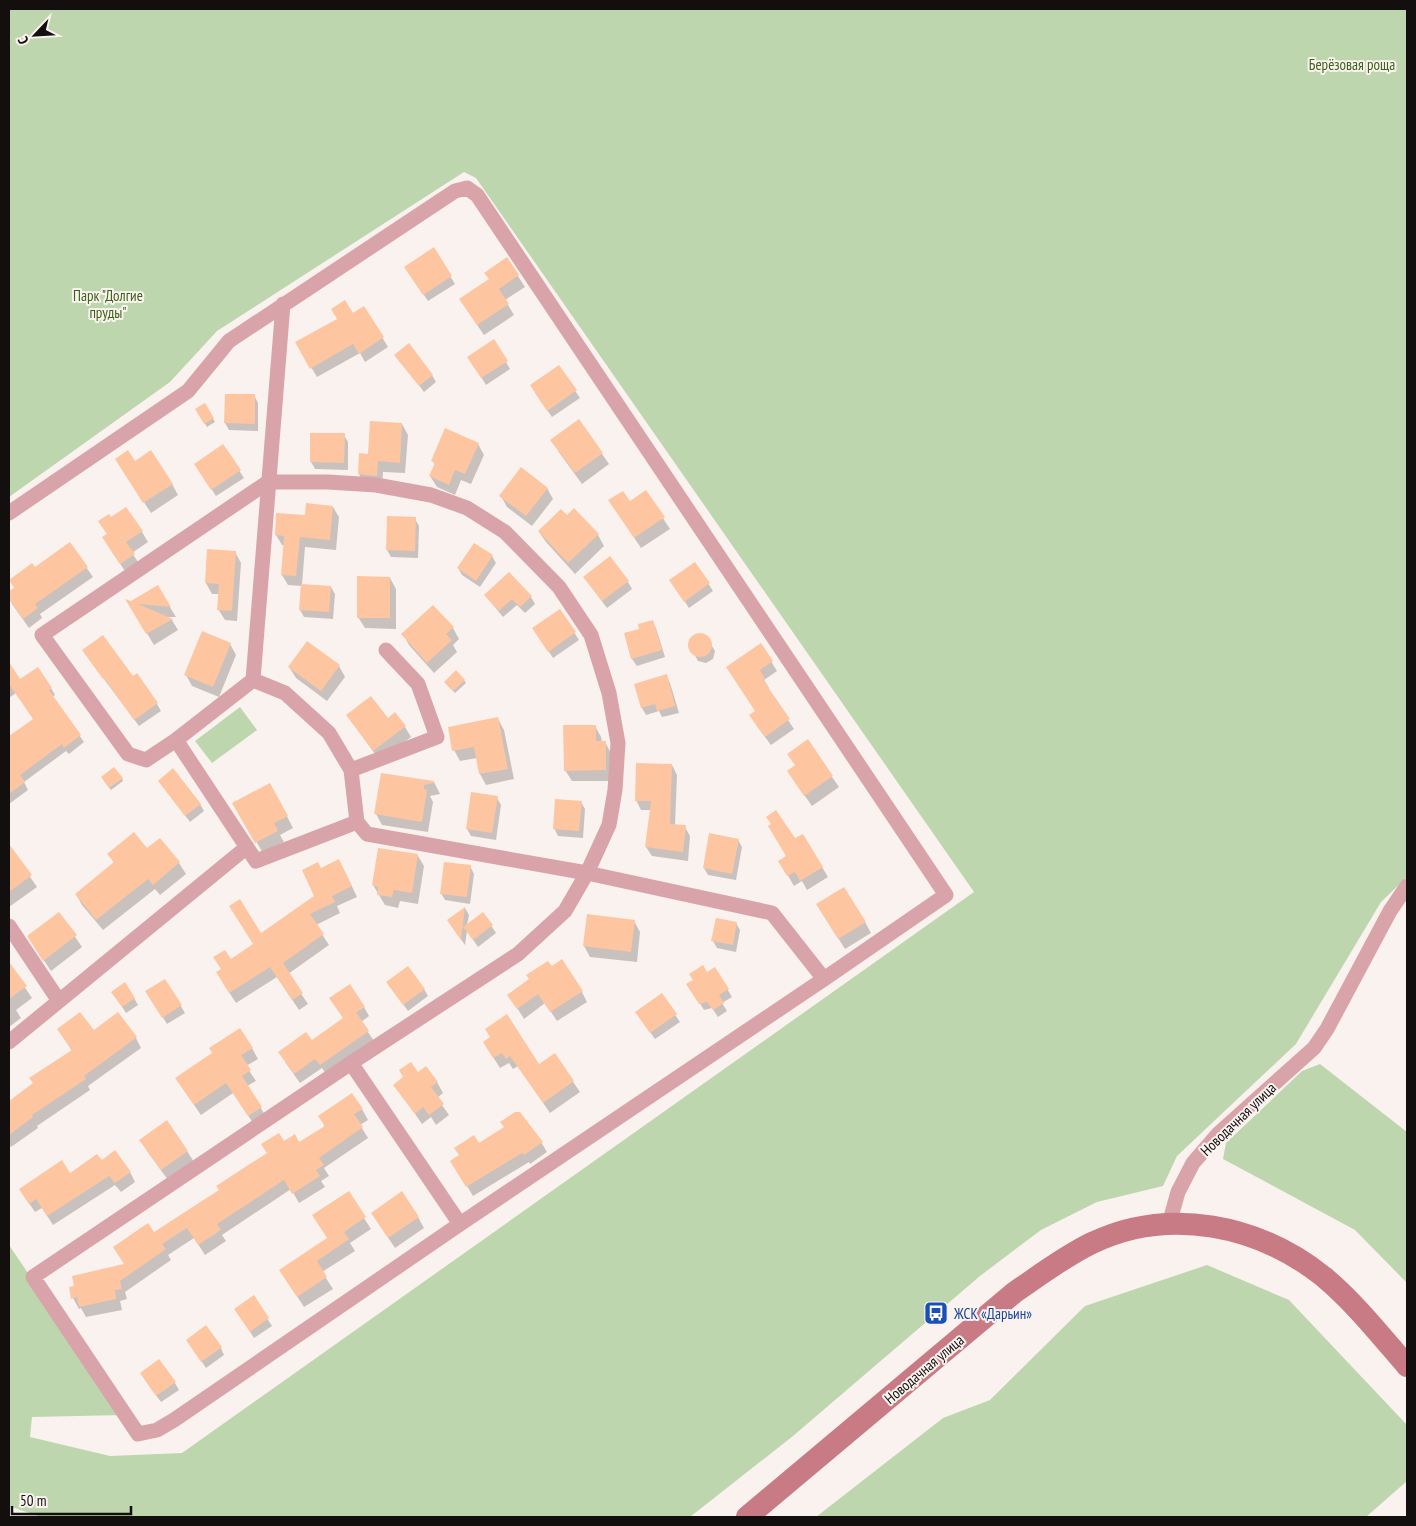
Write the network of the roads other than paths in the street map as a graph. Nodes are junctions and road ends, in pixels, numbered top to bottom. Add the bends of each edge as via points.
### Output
1 (283, 304) junction
2 (268, 482) junction
3 (9, 513) edge
4 (386, 650) dead end
5 (253, 680) junction
6 (176, 740) junction
7 (351, 770) junction
8 (357, 822) junction
9 (247, 847) junction
10 (587, 873) junction
11 (1407, 886) edge
12 (9, 926) edge
13 (824, 979) junction
14 (59, 1001) junction
15 (9, 1042) edge
16 (351, 1063) junction
17 (460, 1224) junction
18 (1169, 1224) junction
19 (1407, 1366) edge
20 (747, 1517) edge

1 - 2 street
1 - 3 street via 229,341 188,391
1 - 13 street via 455,191 467,188 477,195 946,895
2 - 5 street
2 - 6 street via 42,635 128,754 146,760
2 - 10 street via 376,485 431,495 467,508 505,532 559,587 591,635 609,693 618,743 609,825
4 - 7 street via 418,684 437,737
5 - 6 street
5 - 7 street via 285,692 329,733
6 - 9 street
7 - 8 street
8 - 9 street via 256,862
8 - 10 street via 367,834
9 - 14 street
10 - 13 street via 772,913
10 - 16 street via 565,911 518,954
11 - 18 street, Новодачная улица via 1314,1048 1219,1134 1193,1163 1178,1192
12 - 14 street
13 - 17 street
14 - 15 street
16 - 17 street
16 - 17 street via 33,1277 127,1428 138,1434 157,1430 174,1420
18 - 19 street via 1203,1224 1242,1232 1283,1250 1324,1277
18 - 20 street, Новодачная улица via 1128,1230 1093,1242 1015,1292

